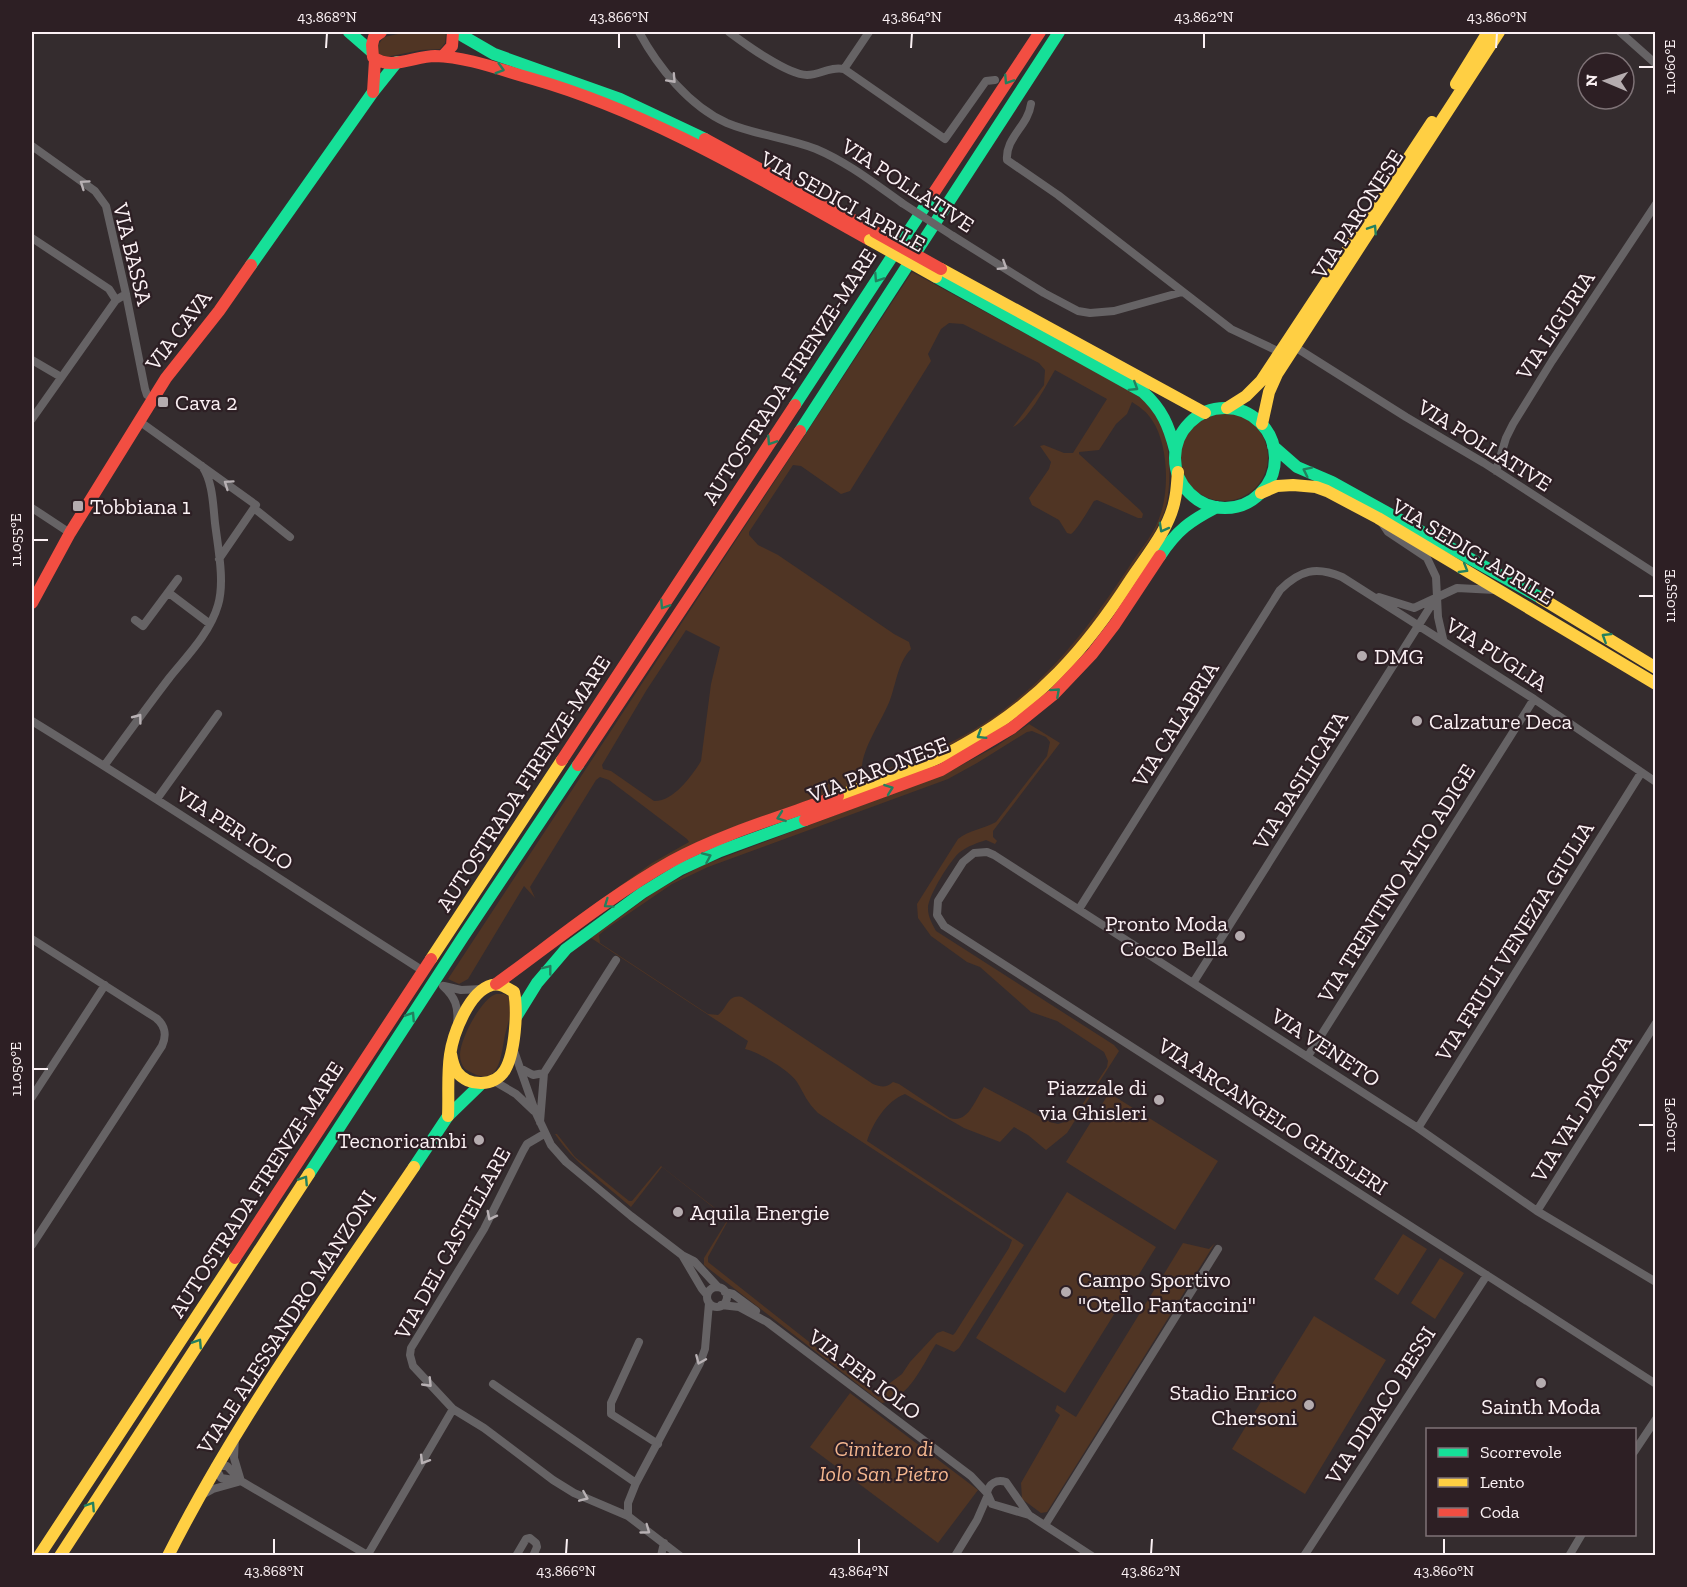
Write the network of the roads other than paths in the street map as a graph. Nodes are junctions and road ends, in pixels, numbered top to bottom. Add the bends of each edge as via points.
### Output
1 (349, 32) edge
2 (381, 32) edge
3 (455, 32) edge
4 (639, 32) edge
5 (729, 32) edge
6 (869, 32) edge
7 (1040, 32) edge
8 (1059, 32) edge
9 (1488, 32) edge
10 (1499, 32) edge
11 (1620, 32) edge
12 (374, 56) junction
13 (443, 56) junction
14 (398, 62) junction
15 (1656, 64) edge
16 (844, 69) junction
17 (995, 80) dead end
18 (373, 92) junction
19 (1031, 104) dead end
20 (32, 146) edge
21 (1656, 204) edge
22 (872, 236) junction
23 (32, 238) edge
24 (939, 273) junction
25 (1182, 292) junction
26 (126, 294) junction
27 (116, 300) junction
28 (1295, 347) junction
29 (1280, 352) junction
30 (32, 360) edge
31 (61, 377) junction
32 (153, 399) junction
33 (1227, 408) junction
34 (1205, 412) junction
35 (32, 419) edge
36 (139, 421) junction
37 (1262, 424) junction
38 (1274, 446) junction
39 (1176, 452) junction
40 (202, 466) junction
41 (1496, 471) junction
42 (1178, 472) junction
43 (1261, 493) junction
44 (1217, 507) junction
45 (32, 508) edge
46 (255, 509) junction
47 (1378, 518) junction
48 (70, 533) junction
49 (290, 537) dead end
50 (219, 559) junction
51 (1312, 570) joint
52 (1656, 574) edge
53 (178, 579) dead end
54 (1500, 591) junction
55 (168, 593) junction
56 (1367, 593) junction
57 (1437, 596) junction
58 (32, 603) edge
59 (135, 620) dead end
60 (210, 624) junction
61 (1418, 626) junction
62 (1443, 639) junction
63 (1656, 668) edge
64 (1656, 684) edge
65 (1534, 699) junction
66 (218, 714) dead end
67 (32, 722) edge
68 (104, 766) junction
69 (1641, 773) junction
70 (1656, 782) edge
71 (157, 799) junction
72 (974, 853) joint
73 (1079, 909) junction
74 (32, 939) edge
75 (616, 960) dead end
76 (417, 967) dead end
77 (1193, 983) junction
78 (496, 984) junction
79 (105, 985) junction
80 (482, 989) junction
81 (516, 1017) junction
82 (1656, 1023) edge
83 (456, 1034) junction
84 (511, 1042) junction
85 (451, 1054) junction
86 (1308, 1056) junction
87 (520, 1068) junction
88 (544, 1073) junction
89 (494, 1081) junction
90 (481, 1084) junction
91 (32, 1097) edge
92 (535, 1111) junction
93 (448, 1116) junction
94 (1418, 1128) junction
95 (543, 1131) junction
96 (1537, 1211) junction
97 (32, 1245) edge
98 (1218, 1249) dead end
99 (682, 1255) junction
100 (1487, 1275) junction
101 (1656, 1282) edge
102 (722, 1290) junction
103 (708, 1299) junction
104 (721, 1305) junction
105 (767, 1322) junction
106 (639, 1342) dead end
107 (493, 1384) dead end
108 (1656, 1384) edge
109 (453, 1409) junction
110 (1656, 1419) edge
111 (235, 1433) junction
112 (658, 1444) junction
113 (1636, 1450) edge
114 (215, 1466) junction
115 (971, 1476) junction
116 (241, 1482) junction
117 (993, 1482) junction
118 (636, 1483) junction
119 (1014, 1493) junction
120 (987, 1495) junction
121 (197, 1498) junction
122 (1002, 1507) junction
123 (1029, 1515) junction
124 (628, 1516) junction
125 (977, 1520) junction
126 (1045, 1525) junction
127 (1581, 1536) edge
128 (664, 1543) junction
129 (368, 1555) edge
130 (39, 1556) edge
131 (60, 1556) edge
132 (168, 1556) edge
133 (516, 1556) edge
134 (533, 1556) edge
135 (661, 1556) edge
136 (680, 1556) edge
137 (955, 1556) edge
138 (1092, 1556) edge
139 (1304, 1556) edge
140 (1569, 1556) edge

1 - 12 main road
2 - 12 main road via 374,37
3 - 13 main road via 451,50
3 - 22 main road, VIA SEDICI APRILE via 491,52 612,95 672,122 749,161
4 -> 25 street, VIA POLLATIVE, bridge via 670,78 708,111 726,122 825,153 1044,293 1078,310 1114,311
5 - 16 street via 792,73 809,75
6 - 16 street
7 -> 130 main road, AUTOSTRADA FIRENZE-MARE
131 -> 8 main road, AUTOSTRADA FIRENZE-MARE
9 - 29 main road, VIA PARONESE
28 -> 10 main road, VIA PARONESE
11 - 15 street
12 - 14 main road, VIA SEDICI APRILE via 388,64
12 - 18 main road
13 - 14 main road, VIA SEDICI APRILE
13 -> 22 main road, VIA SEDICI APRILE via 559,87 645,121
14 - 18 main road, VIA CAVA
16 - 17 street via 945,139 986,81
18 - 32 main road, VIA CAVA
19 - 25 street via 1030,114 1008,146 1007,160
26 -> 20 street, VIA BASSA via 101,198
21 - 41 street, VIA LIGURIA via 1513,424
22 - 24 main road, VIA SEDICI APRILE, bridge
23 - 27 street via 109,289
24 - 34 main road, VIA SEDICI APRILE
24 -> 39 main road, VIA SEDICI APRILE via 1143,392 1167,418
25 - 29 street via 1231,329
26 - 27 street
26 - 32 street, VIA BASSA via 145,389
27 - 31 street
28 - 37 main road, VIA PARONESE via 1272,384
28 - 41 street, VIA POLLATIVE
29 - 33 main road, VIA PARONESE via 1254,389
30 - 31 street
31 - 35 street
32 - 36 main road, VIA CAVA
33 - 34 main road
33 - 37 main road via 1250,414
34 - 39 main road via 1185,429
36 - 40 street
36 - 48 main road, VIA CAVA
37 - 38 main road, VIA SEDICI APRILE
38 - 43 main road via 1275,466
63 -> 38 main road, VIA SEDICI APRILE via 1547,601 1297,466
39 - 42 main road, VIA SEDICI APRILE
46 -> 40 street via 253,502
40 - 50 street via 212,494
41 - 52 street, VIA POLLATIVE
42 - 44 main road, VIA SEDICI APRILE via 1188,492
42 -> 78 main road, VIA PARONESE via 1165,526 1115,604 1075,657 1009,717 926,763 685,854 638,882
43 - 44 main road, VIA SEDICI APRILE via 1240,506
43 - 47 main road, VIA SEDICI APRILE via 1277,486 1316,487
81 -> 44 main road, VIA PARONESE via 537,983 566,949 681,869 941,770 1014,727 1096,650 1176,533
45 - 48 street
46 - 49 street
46 - 50 street
47 -> 54 main road, VIA SEDICI APRILE
47 - 57 street via 1388,532 1427,558 1436,577
48 - 58 main road, VIA CAVA
50 - 60 street via 220,593
51 - 56 street, VIA PUGLIA via 1326,570
51 - 73 street, VIA CALABRIA via 1280,590
53 - 55 street
54 - 57 street via 1457,588
54 - 64 main road, VIA SEDICI APRILE
55 - 59 street via 143,626
55 - 60 street
56 - 57 street via 1414,608
56 - 61 street, VIA PUGLIA
57 - 61 street, VIA BASILICATA
57 - 62 street
68 -> 60 street
61 - 62 street, VIA PUGLIA
61 - 77 street, VIA BASILICATA
62 - 65 street, VIA PUGLIA
65 - 69 street, VIA PUGLIA
65 - 86 street, VIA TRENTINO ALTO ADIGE
66 - 71 street
67 - 68 street, VIA PER IOLO
68 - 71 street, VIA PER IOLO
69 - 70 street, VIA PUGLIA
69 - 94 street, VIA FRIULI VENEZIA GIULIA
71 - 76 street, VIA PER IOLO
72 - 73 street, VIA VENETO via 994,855
72 - 100 street, VIA ARCANGELO GHISLERI via 963,862 938,901 937,915 944,926
73 - 77 street, VIA VENETO
74 - 79 street
75 - 88 street
77 - 86 street, VIA VENETO
78 - 80 main road, VIA PARONESE
78 - 81 main road via 514,992
79 - 91 street
79 - 97 street via 161,1022 164,1041
80 - 83 main road
80 - 83 street via 443,986 455,1000
81 - 84 main road
82 - 96 street, VIA VAL D'AOSTA
83 - 85 main road
84 - 87 street, VIA PER IOLO
84 - 89 main road via 505,1070
85 - 90 main road via 460,1075
85 - 93 main road
86 - 94 street, VIA VENETO
87 - 88 street via 533,1074
87 - 92 street, VIA PER IOLO
88 - 95 street via 540,1120
89 - 90 main road
89 - 92 street, VIA PER IOLO
90 - 93 main road, VIALE ALESSANDRO MANZONI
92 - 95 street, VIA PER IOLO
93 - 111 main road, VIALE ALESSANDRO MANZONI
94 - 96 street, VIA VENETO
95 - 99 street, VIA PER IOLO via 566,1162
95 -> 109 street, VIA DEL CASTELLARE via 527,1144 484,1230 411,1348 413,1366
96 - 101 street, VIA VENETO
98 - 126 street
99 - 102 street, VIA PER IOLO via 694,1261
99 - 103 street, VIA PER IOLO
100 - 108 street, VIA ARCANGELO GHISLERI
100 - 139 street, VIA DIDACO BESSI
102 - 103 street via 710,1290
102 - 104 street via 725,1301
102 - 105 street, VIA PER IOLO via 752,1307
103 - 104 street via 715,1306
103 -> 112 street via 705,1349
104 - 105 street, VIA PER IOLO via 740,1307
105 - 115 street, VIA PER IOLO
106 - 112 street via 609,1410
107 - 118 street
109 -> 124 street, VIA DEL CASTELLARE via 574,1493
109 -> 129 street
110 - 113 street
111 - 114 main road, VIALE ALESSANDRO MANZONI
111 - 116 street via 234,1458
112 - 118 street
114 - 116 street via 226,1466
114 - 121 main road, VIALE ALESSANDRO MANZONI
115 - 117 street, VIA PER IOLO
115 - 120 street, VIA PER IOLO
116 - 121 street
116 - 129 street
117 - 119 street via 1006,1482
117 - 120 street
118 - 124 street via 628,1503
119 - 122 street via 1011,1502
119 - 123 street
120 - 122 street via 992,1504
120 - 125 street
121 - 132 main road, VIALE ALESSANDRO MANZONI
122 - 123 street
122 - 125 street
123 - 126 street
124 -> 128 street, VIA DEL CASTELLARE
125 - 137 street
126 - 138 street
127 - 140 street
128 - 135 street
128 - 136 street, VIA DEL CASTELLARE
133 - 134 street via 530,1538 537,1548

